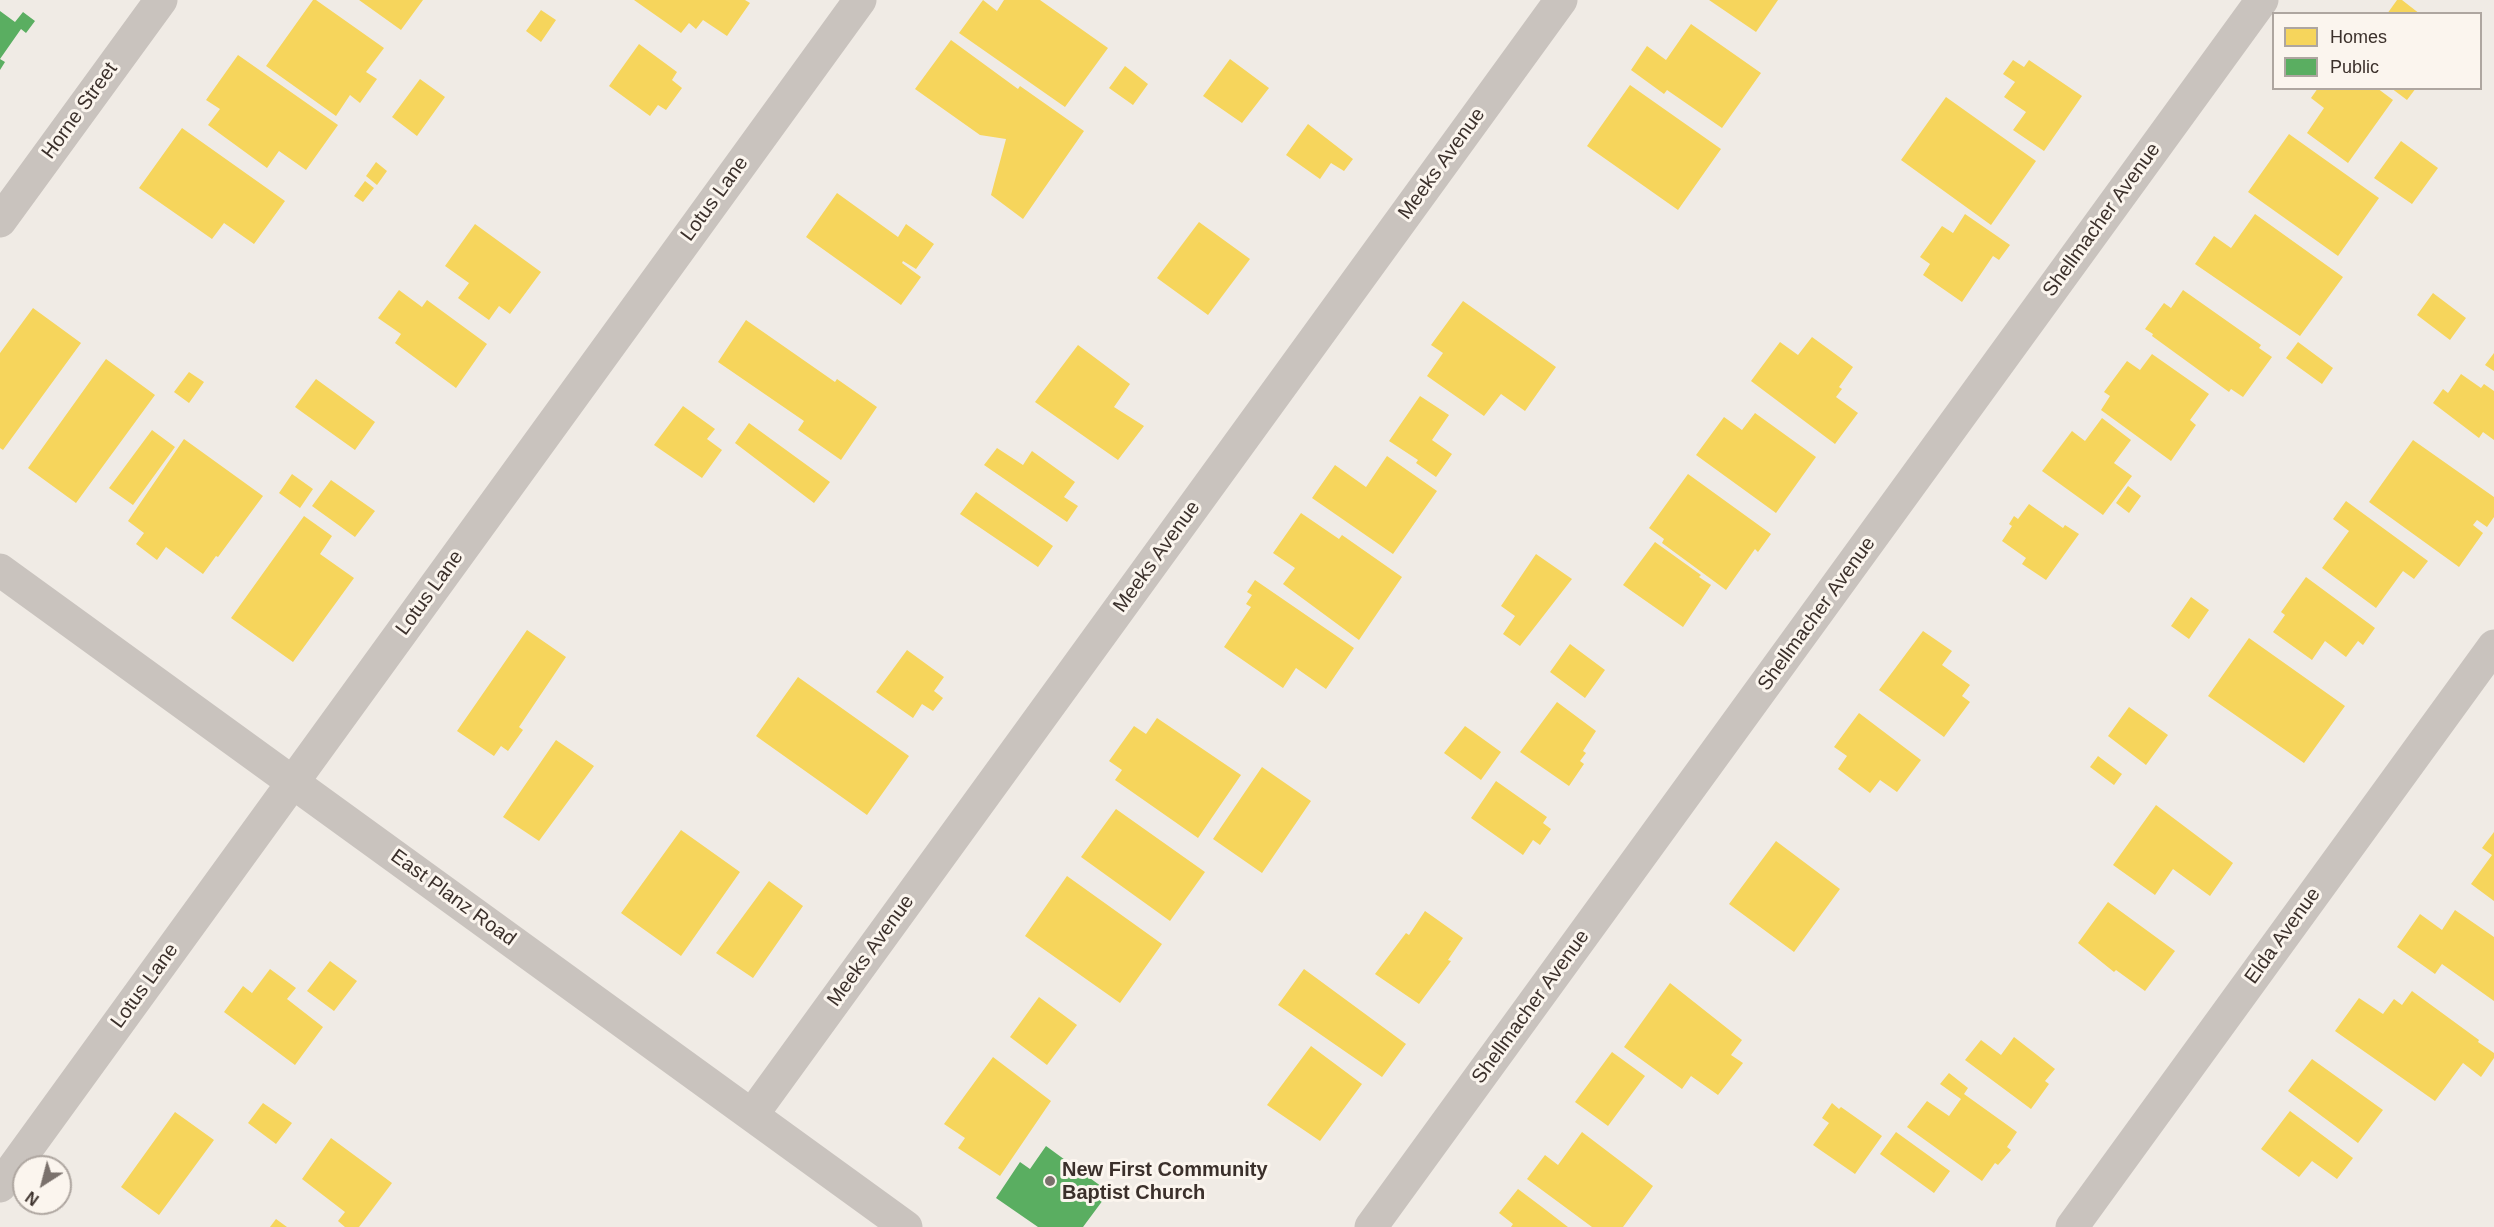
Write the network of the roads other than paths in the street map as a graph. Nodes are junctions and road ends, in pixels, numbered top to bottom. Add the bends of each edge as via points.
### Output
1 (160, 0) edge
2 (860, 0) edge
3 (1561, 0) edge
4 (2262, 0) edge
5 (0, 221) edge
6 (0, 570) edge
7 (2494, 646) edge
8 (293, 782) junction
9 (752, 1115) junction
10 (0, 1186) edge
11 (906, 1227) edge
12 (1371, 1227) edge
13 (2072, 1227) edge

1 - 5 street, Horne Street
2 - 8 street, Lotus Lane
3 - 9 street, Meeks Avenue
4 - 12 street, Shellmacher Avenue
6 - 8 street, East Planz Road
7 - 13 street, Elda Avenue
8 - 9 street, East Planz Road
8 - 10 street, Lotus Lane
9 - 11 street, East Planz Road

